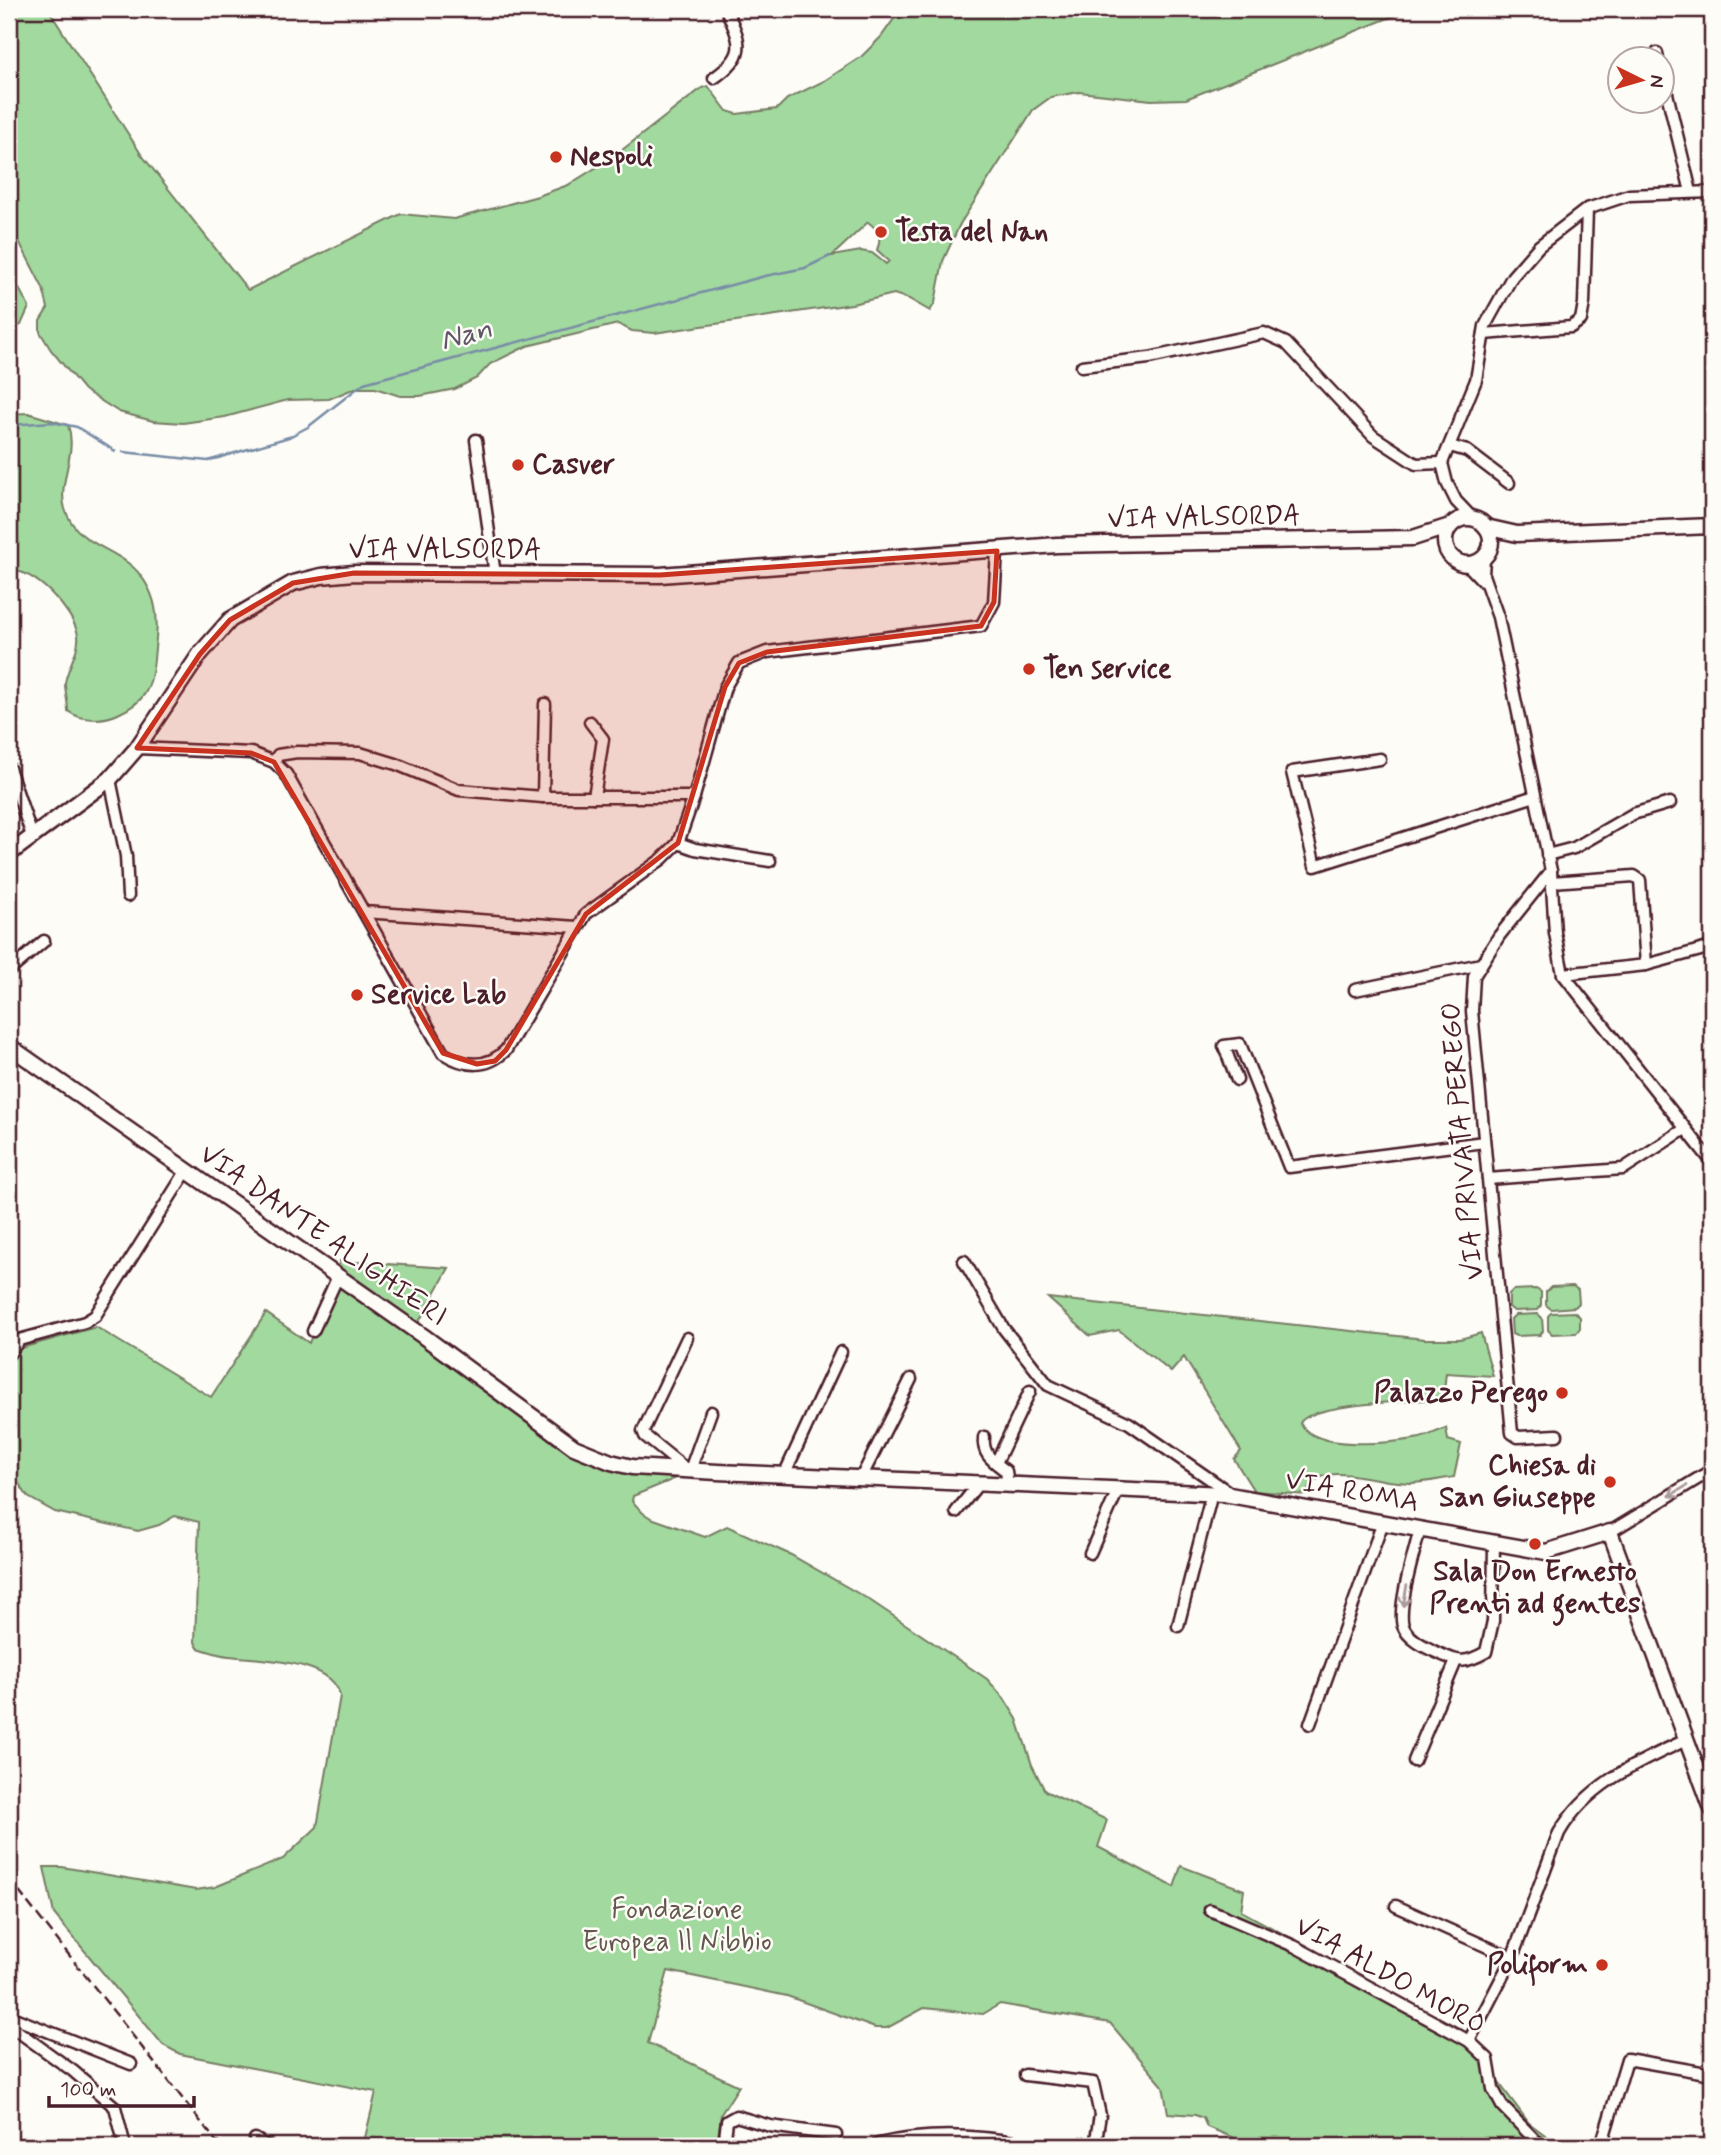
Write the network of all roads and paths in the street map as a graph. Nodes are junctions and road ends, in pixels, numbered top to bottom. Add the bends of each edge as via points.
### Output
1 (726, 9) edge
2 (714, 78) dead end
3 (1672, 116) edge
4 (1691, 192) junction
5 (1712, 192) edge
6 (1587, 209) junction
7 (1483, 334) junction
8 (1082, 366) dead end
9 (476, 440) dead end
10 (1450, 446) junction
11 (1443, 463) junction
12 (1495, 471) junction
13 (1491, 482) dead end
14 (1509, 483) dead end
15 (1456, 501) junction
16 (1480, 523) junction
17 (1451, 525) junction
18 (1712, 526) edge
19 (1517, 534) junction
20 (1413, 538) junction
21 (996, 551) junction
22 (1448, 553) junction
23 (1487, 553) junction
24 (1467, 564) junction
25 (495, 575) junction
26 (1486, 584) junction
27 (544, 704) dead end
28 (590, 722) dead end
29 (137, 748) junction
30 (1380, 759) dead end
31 (274, 762) junction
32 (9, 768) edge
33 (110, 779) junction
34 (1535, 796) junction
35 (543, 797) junction
36 (594, 797) junction
37 (694, 797) junction
38 (1670, 803) dead end
39 (32, 836) junction
40 (678, 843) junction
41 (9, 854) edge
42 (1547, 855) junction
43 (770, 861) dead end
44 (1551, 877) junction
45 (128, 896) dead end
46 (364, 912) junction
47 (577, 927) junction
48 (44, 941) dead end
49 (1708, 948) dead end
50 (1481, 964) junction
51 (1646, 965) junction
52 (9, 971) edge
53 (1563, 974) junction
54 (1355, 990) dead end
55 (9, 1046) edge
56 (1237, 1080) dead end
57 (1685, 1129) junction
58 (1484, 1142) junction
59 (1712, 1163) edge
60 (187, 1170) junction
61 (1488, 1179) junction
62 (964, 1261) dead end
63 (338, 1276) junction
64 (313, 1331) dead end
65 (687, 1338) dead end
66 (841, 1352) dead end
67 (9, 1354) edge
68 (911, 1379) dead end
69 (1030, 1391) dead end
70 (711, 1412) dead end
71 (1557, 1435) dead end
72 (984, 1437) dead end
73 (611, 1462) joint
74 (996, 1463) junction
75 (689, 1470) junction
76 (1711, 1473) edge
77 (784, 1475) junction
78 (861, 1478) junction
79 (979, 1483) junction
80 (1008, 1485) junction
81 (1118, 1490) junction
82 (1212, 1493) junction
83 (1233, 1495) junction
84 (956, 1512) dead end
85 (1383, 1522) junction
86 (1420, 1529) junction
87 (1610, 1532) junction
88 (1494, 1543) junction
89 (1090, 1553) dead end
90 (1178, 1626) dead end
91 (1457, 1661) junction
92 (1310, 1724) dead end
93 (1686, 1740) junction
94 (1414, 1761) dead end
95 (1712, 1809) edge
96 (1396, 1906) dead end
97 (1210, 1909) dead end
98 (1512, 1958) junction
99 (9, 2016) edge
100 (9, 2025) edge
101 (1469, 2041) junction
102 (131, 2064) dead end
103 (1712, 2074) edge
104 (1025, 2075) dead end
105 (836, 2135) dead end
106 (255, 2139) dead end
107 (125, 2146) edge
108 (267, 2146) edge
109 (723, 2146) edge
110 (879, 2146) edge
111 (1025, 2146) edge
112 (1095, 2146) edge
113 (1541, 2146) edge
114 (1601, 2146) edge

1 - 2 street via 738,50 729,68
3 - 4 street
4 - 5 street
4 - 6 street via 1629,195
6 - 7 street via 1539,246 1512,277
6 - 7 street via 1581,320 1571,327
7 - 10 street via 1475,380
8 - 11 street via 1149,358 1264,333 1286,343 1373,436 1416,464
9 - 25 street
10 - 11 street
10 - 12 street
11 - 15 street
12 - 13 street
12 - 14 street
15 - 16 street
15 - 17 street via 1457,515
16 - 17 street via 1458,520
16 - 19 street
16 - 23 street via 1490,533
17 - 20 street, VIA VALSORDA
17 - 22 street via 1445,539
18 - 19 street
19 - 23 street
20 - 21 street, VIA VALSORDA via 1057,545
20 - 22 street, VIA VALSORDA
21 - 25 street, VIA VALSORDA via 660,575
21 - 37 street via 994,602 981,626 767,652 739,663 725,687
22 - 24 street
23 - 24 street
23 - 26 street
24 - 26 street
25 - 29 street, VIA VALSORDA via 354,573 293,583 230,620 200,654
26 - 34 street via 1498,617
27 - 35 street
28 - 36 street via 603,739
29 - 31 street via 251,753
29 - 33 street, VIA VALSORDA
30 - 34 street via 1292,772 1315,866
31 - 35 street via 278,755 297,752 360,753 458,790
31 - 46 street via 286,774
32 - 39 street
33 - 39 street, VIA VALSORDA
33 - 45 street via 126,856
34 - 42 street
35 - 36 street
36 - 37 street
37 - 40 street
38 - 42 street via 1633,814 1574,848
39 - 41 street, VIA VALSORDA
40 - 43 street
40 - 47 street via 586,914
42 - 44 street
44 - 50 street, VIA PRIVATA PEREGO via 1499,936
44 - 51 street via 1637,877
44 - 53 street
46 - 47 street
46 - 47 street via 443,1053 457,1062 477,1064 495,1061 506,1050
48 - 52 street
49 - 51 street
50 - 54 street
50 - 58 street, VIA PRIVATA PEREGO via 1474,975 1472,1011
51 - 53 street
53 - 57 street
55 - 60 street, VIA DANTE ALIGHIERI
56 - 58 street via 1224,1046 1240,1044 1289,1167
57 - 59 street
57 - 61 street via 1623,1169
58 - 61 street, VIA PRIVATA PEREGO
60 - 63 street, VIA DANTE ALIGHIERI
60 - 67 street via 94,1315 85,1322 19,1340
61 - 71 street, VIA PRIVATA PEREGO via 1512,1433 1518,1437
62 - 83 street via 1004,1329 1048,1385 1129,1423
63 - 64 street
63 - 73 street, VIA DANTE ALIGHIERI via 574,1447
65 - 75 street via 643,1431
66 - 77 street
68 - 78 street
69 - 74 street
70 - 75 street
72 - 74 street via 983,1447
73 - 75 street, VIA ROMA
74 - 80 street via 1006,1471
75 - 77 street, VIA ROMA
76 -> 87 street, VIA ROMA
77 - 78 street, VIA ROMA
78 - 79 street, VIA ROMA
79 - 80 street, VIA ROMA
79 - 84 street
80 - 81 street, VIA ROMA
81 - 82 street, VIA ROMA
81 - 89 street
82 - 83 street, VIA ROMA
82 - 90 street
83 - 85 street, VIA ROMA
85 - 86 street, VIA ROMA
85 - 92 street
86 - 88 street, VIA ROMA
86 -> 91 street via 1403,1602 1403,1626 1418,1644
87 - 88 street, VIA ROMA via 1546,1552
87 - 93 street
88 - 91 street via 1493,1621 1486,1652 1469,1662
91 - 94 street
93 - 95 street
93 - 98 street via 1627,1768 1598,1788 1567,1821
96 - 98 street
97 - 101 street, VIA ALDO MORO via 1294,1946
98 - 101 street
99 - 102 street
100 - 107 street via 114,2107
101 - 113 street, VIA ALDO MORO via 1488,2059 1493,2089 1502,2106
103 - 114 street via 1627,2059
104 - 112 street via 1093,2083 1100,2115
105 - 109 street via 736,2116 727,2121
106 - 108 street
110 - 111 street via 940,2139

